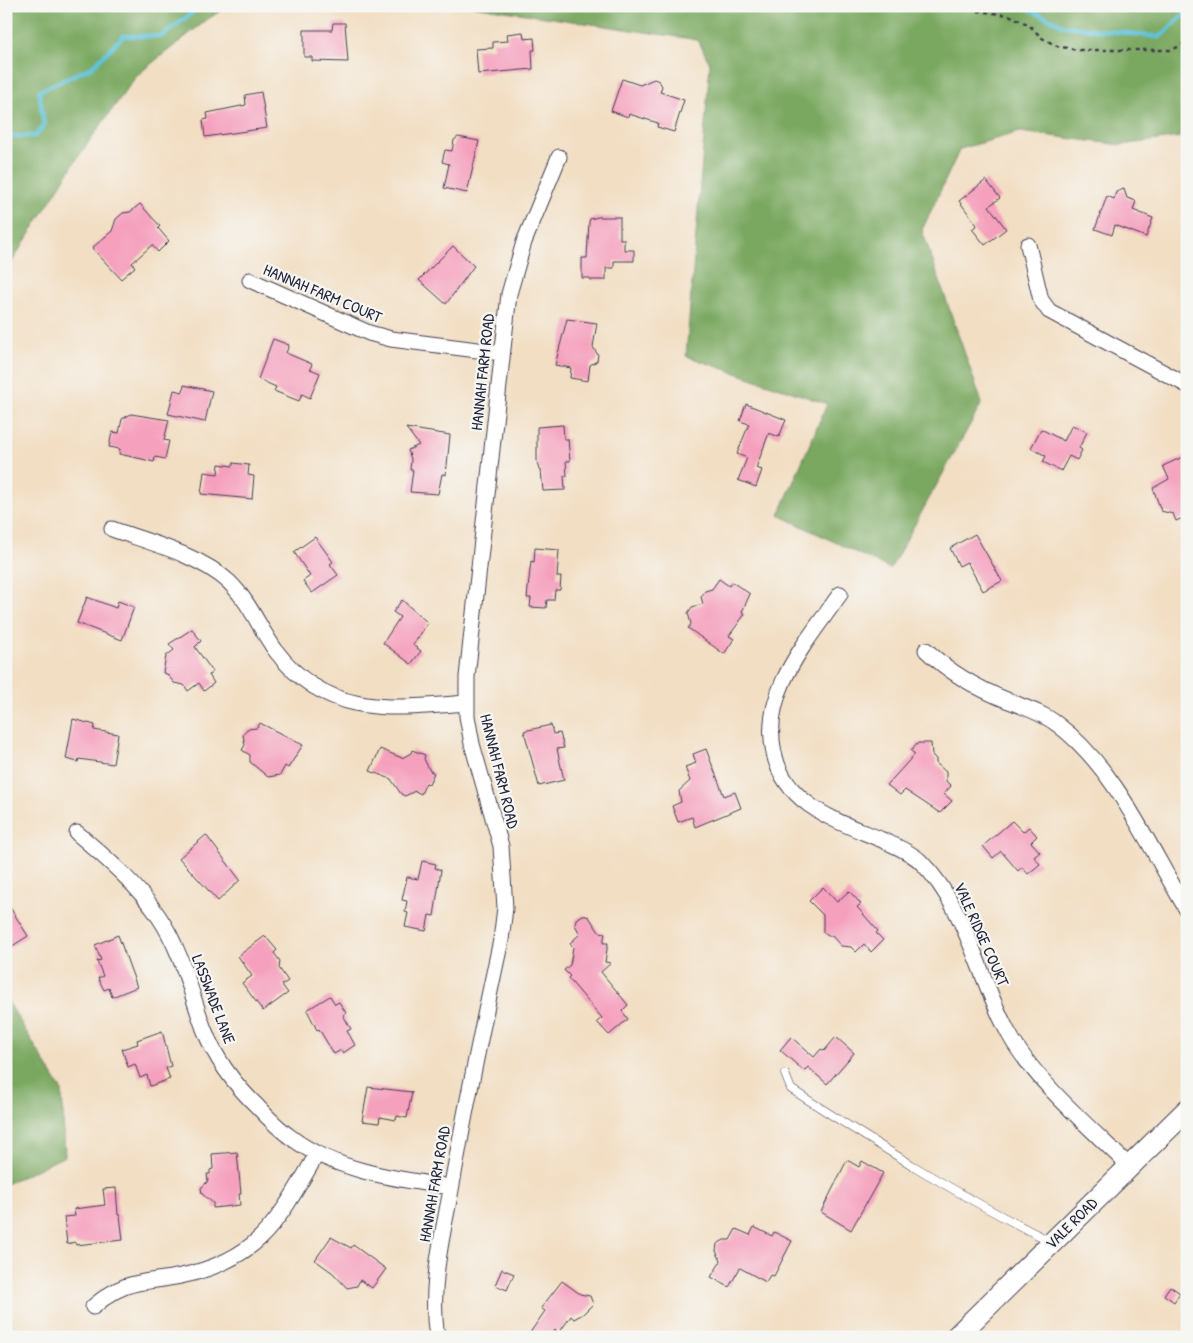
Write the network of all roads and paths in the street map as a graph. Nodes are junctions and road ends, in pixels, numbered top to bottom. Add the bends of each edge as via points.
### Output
1 (962, 6) edge
2 (1187, 42) edge
3 (559, 157) dead end
4 (1028, 245) dead end
5 (250, 280) dead end
6 (501, 354) junction
7 (1187, 385) edge
8 (112, 529) dead end
9 (840, 594) dead end
10 (926, 650) dead end
11 (467, 703) junction
12 (77, 833) dead end
13 (1187, 910) edge
14 (785, 1074) dead end
15 (1187, 1110) edge
16 (318, 1154) junction
17 (1129, 1166) junction
18 (451, 1187) junction
19 (1052, 1242) junction
20 (93, 1307) dead end
21 (437, 1337) edge
22 (956, 1337) edge

1 - 2 path via 1009,14 1057,46 1077,50 1172,50
3 - 6 street, HANNAH FARM ROAD via 514,272
4 - 7 street via 1042,300 1049,311
5 - 6 street, HANNAH FARM COURT via 369,333
6 - 11 street, HANNAH FARM ROAD via 479,553
8 - 11 street via 194,560 220,575 242,596 278,653 317,690 336,699 375,707
9 - 17 street, VALE RIDGE COURT via 776,695 770,725 774,753 788,786 808,805 829,818 892,844 917,859 940,881 955,908 1010,1036 1042,1078
10 - 13 street via 944,668 969,684 1041,714 1077,740 1118,791
11 - 18 street, HANNAH FARM ROAD via 472,744 501,846 504,908 501,940
12 - 16 street, LASSWADE LANE via 116,868 158,916 172,938 204,1029 226,1070 245,1095 271,1120
14 - 19 lane via 791,1088 883,1148 1007,1220
15 - 17 main road, VALE ROAD
16 - 18 street, LASSWADE LANE via 365,1171
16 - 20 street via 275,1222 247,1250 208,1269 137,1281 121,1287
17 - 19 main road, VALE ROAD
18 - 21 street, HANNAH FARM ROAD via 437,1268
19 - 22 main road, VALE ROAD

